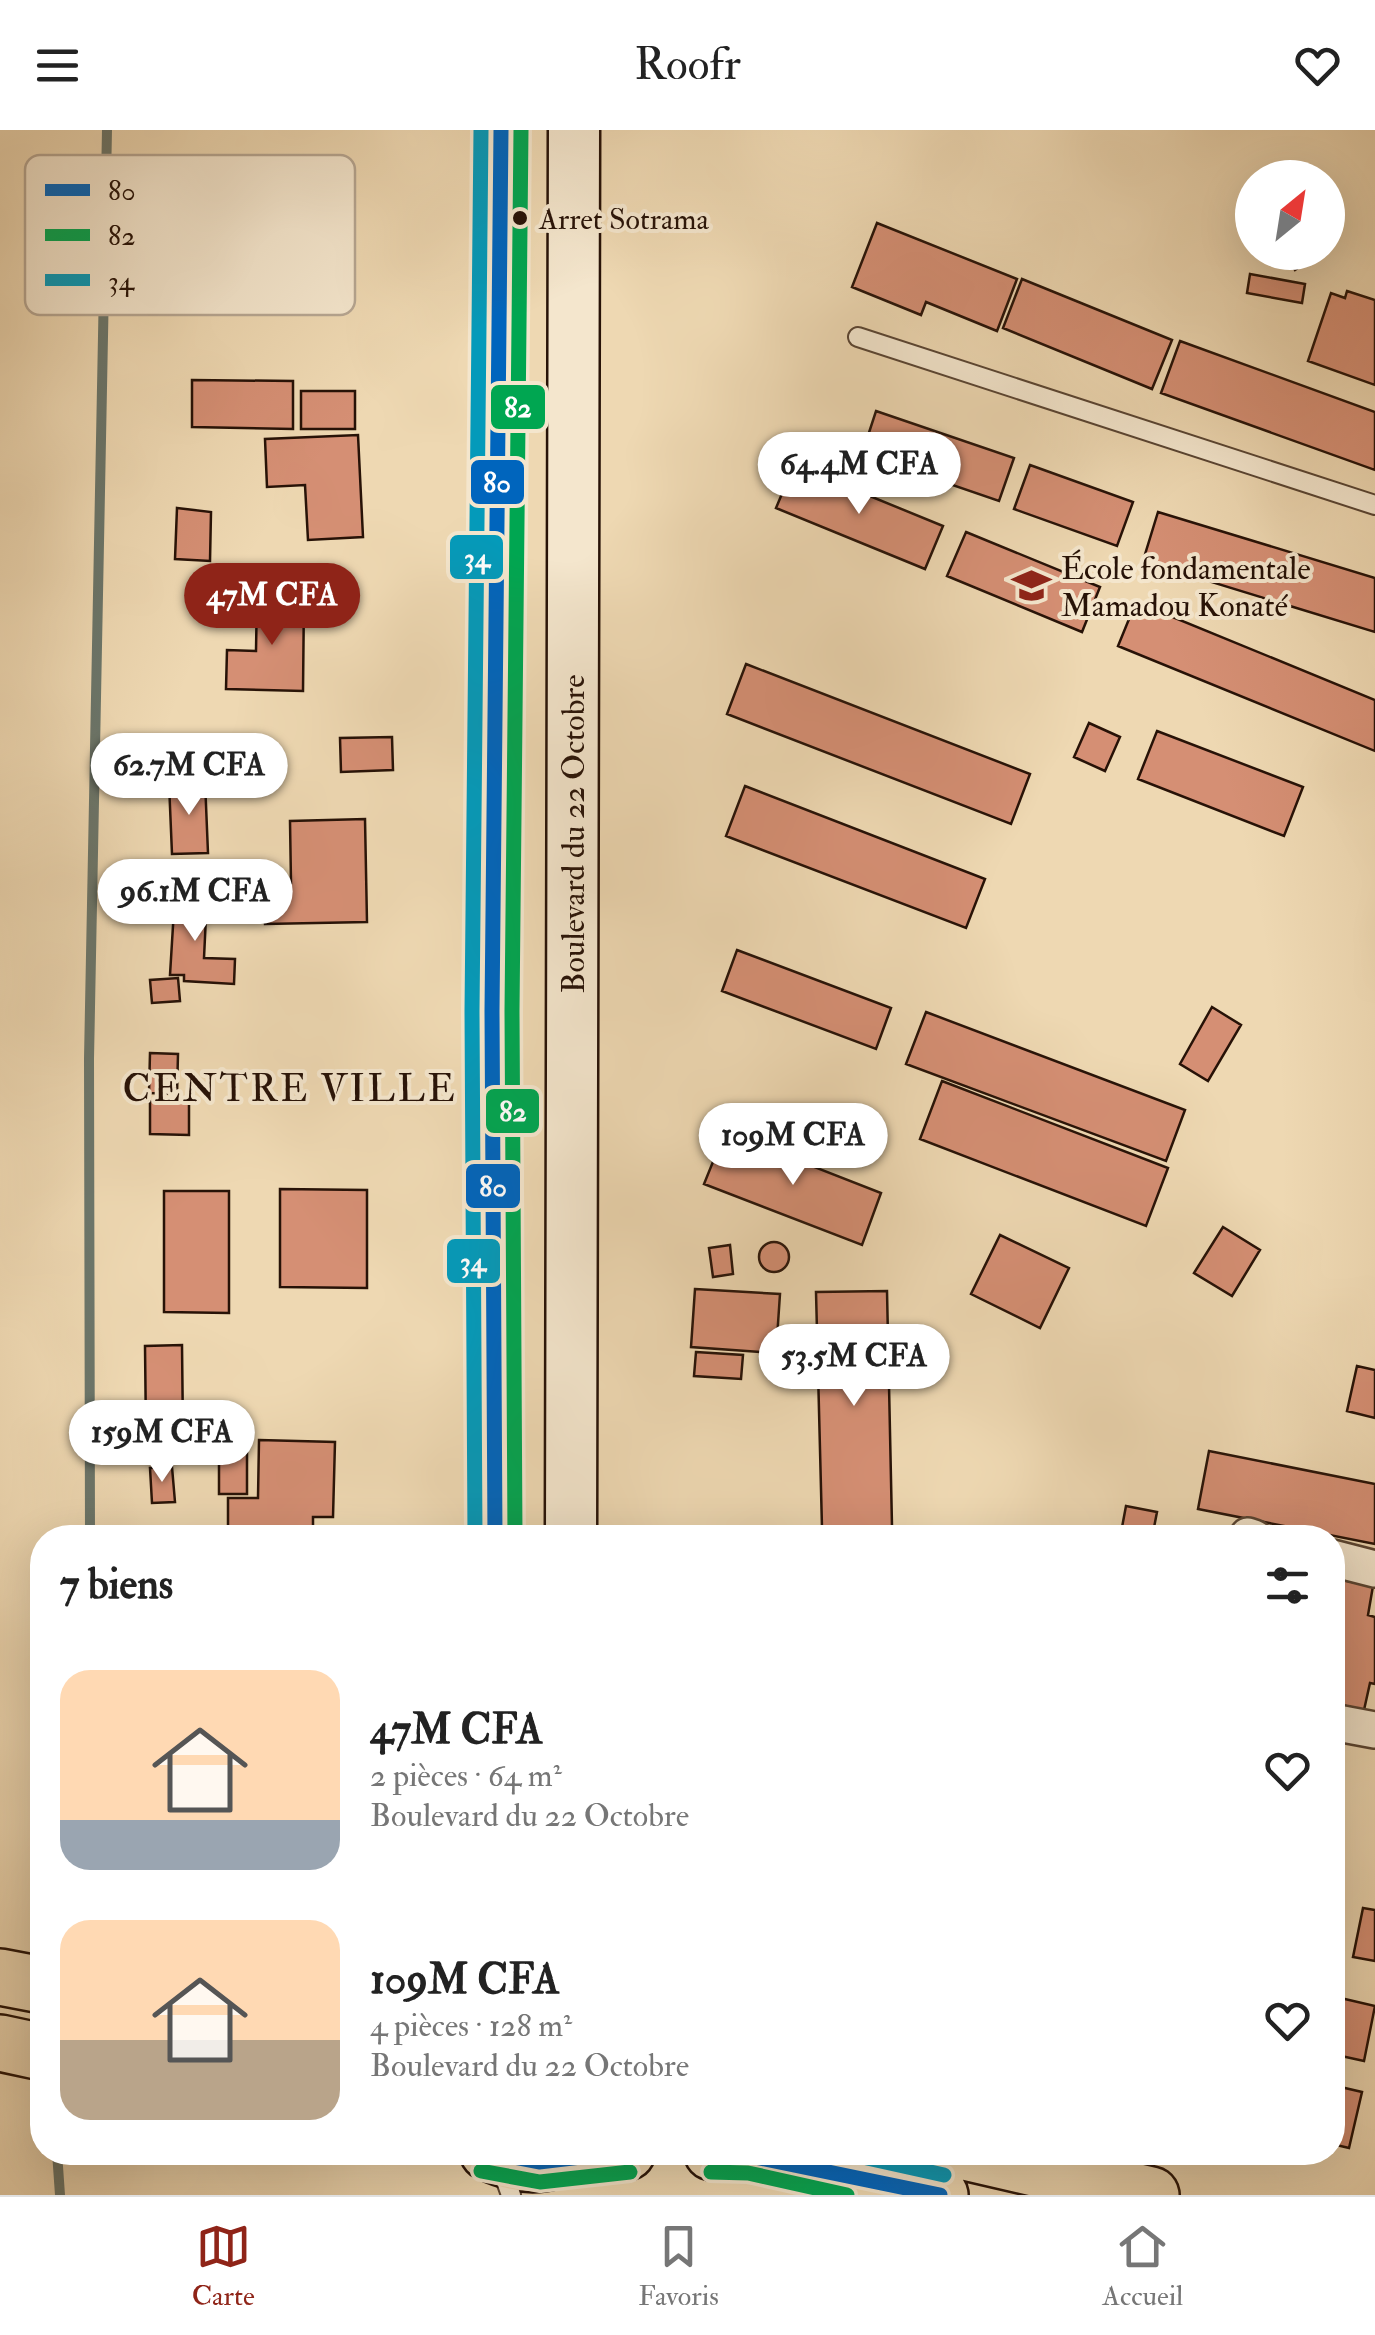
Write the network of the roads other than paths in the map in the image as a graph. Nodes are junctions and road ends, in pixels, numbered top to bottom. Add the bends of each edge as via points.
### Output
1 (501, 130) edge
2 (574, 130) edge
3 (858, 337) dead end
4 (1375, 505) edge
5 (496, 1525) edge
6 (570, 1525) edge
7 (1345, 1561) edge
8 (1375, 1568) edge
9 (1345, 1724) edge
10 (1375, 1730) edge
11 (0, 1977) edge
12 (30, 1983) edge
13 (0, 2043) edge
14 (30, 2049) edge
15 (804, 2165) edge
16 (1021, 2165) edge
17 (559, 2166) edge
18 (499, 2168) edge
19 (940, 2195) edge
20 (1151, 2195) edge

1 - 5 main road via 492,1011
2 - 6 main road, Boulevard du 22 Octobre
3 - 4 lane
7 - 8 street
9 - 10 street
11 - 12 main road
13 - 14 main road
15 - 19 main road
16 - 20 main road
17 - 18 main road

